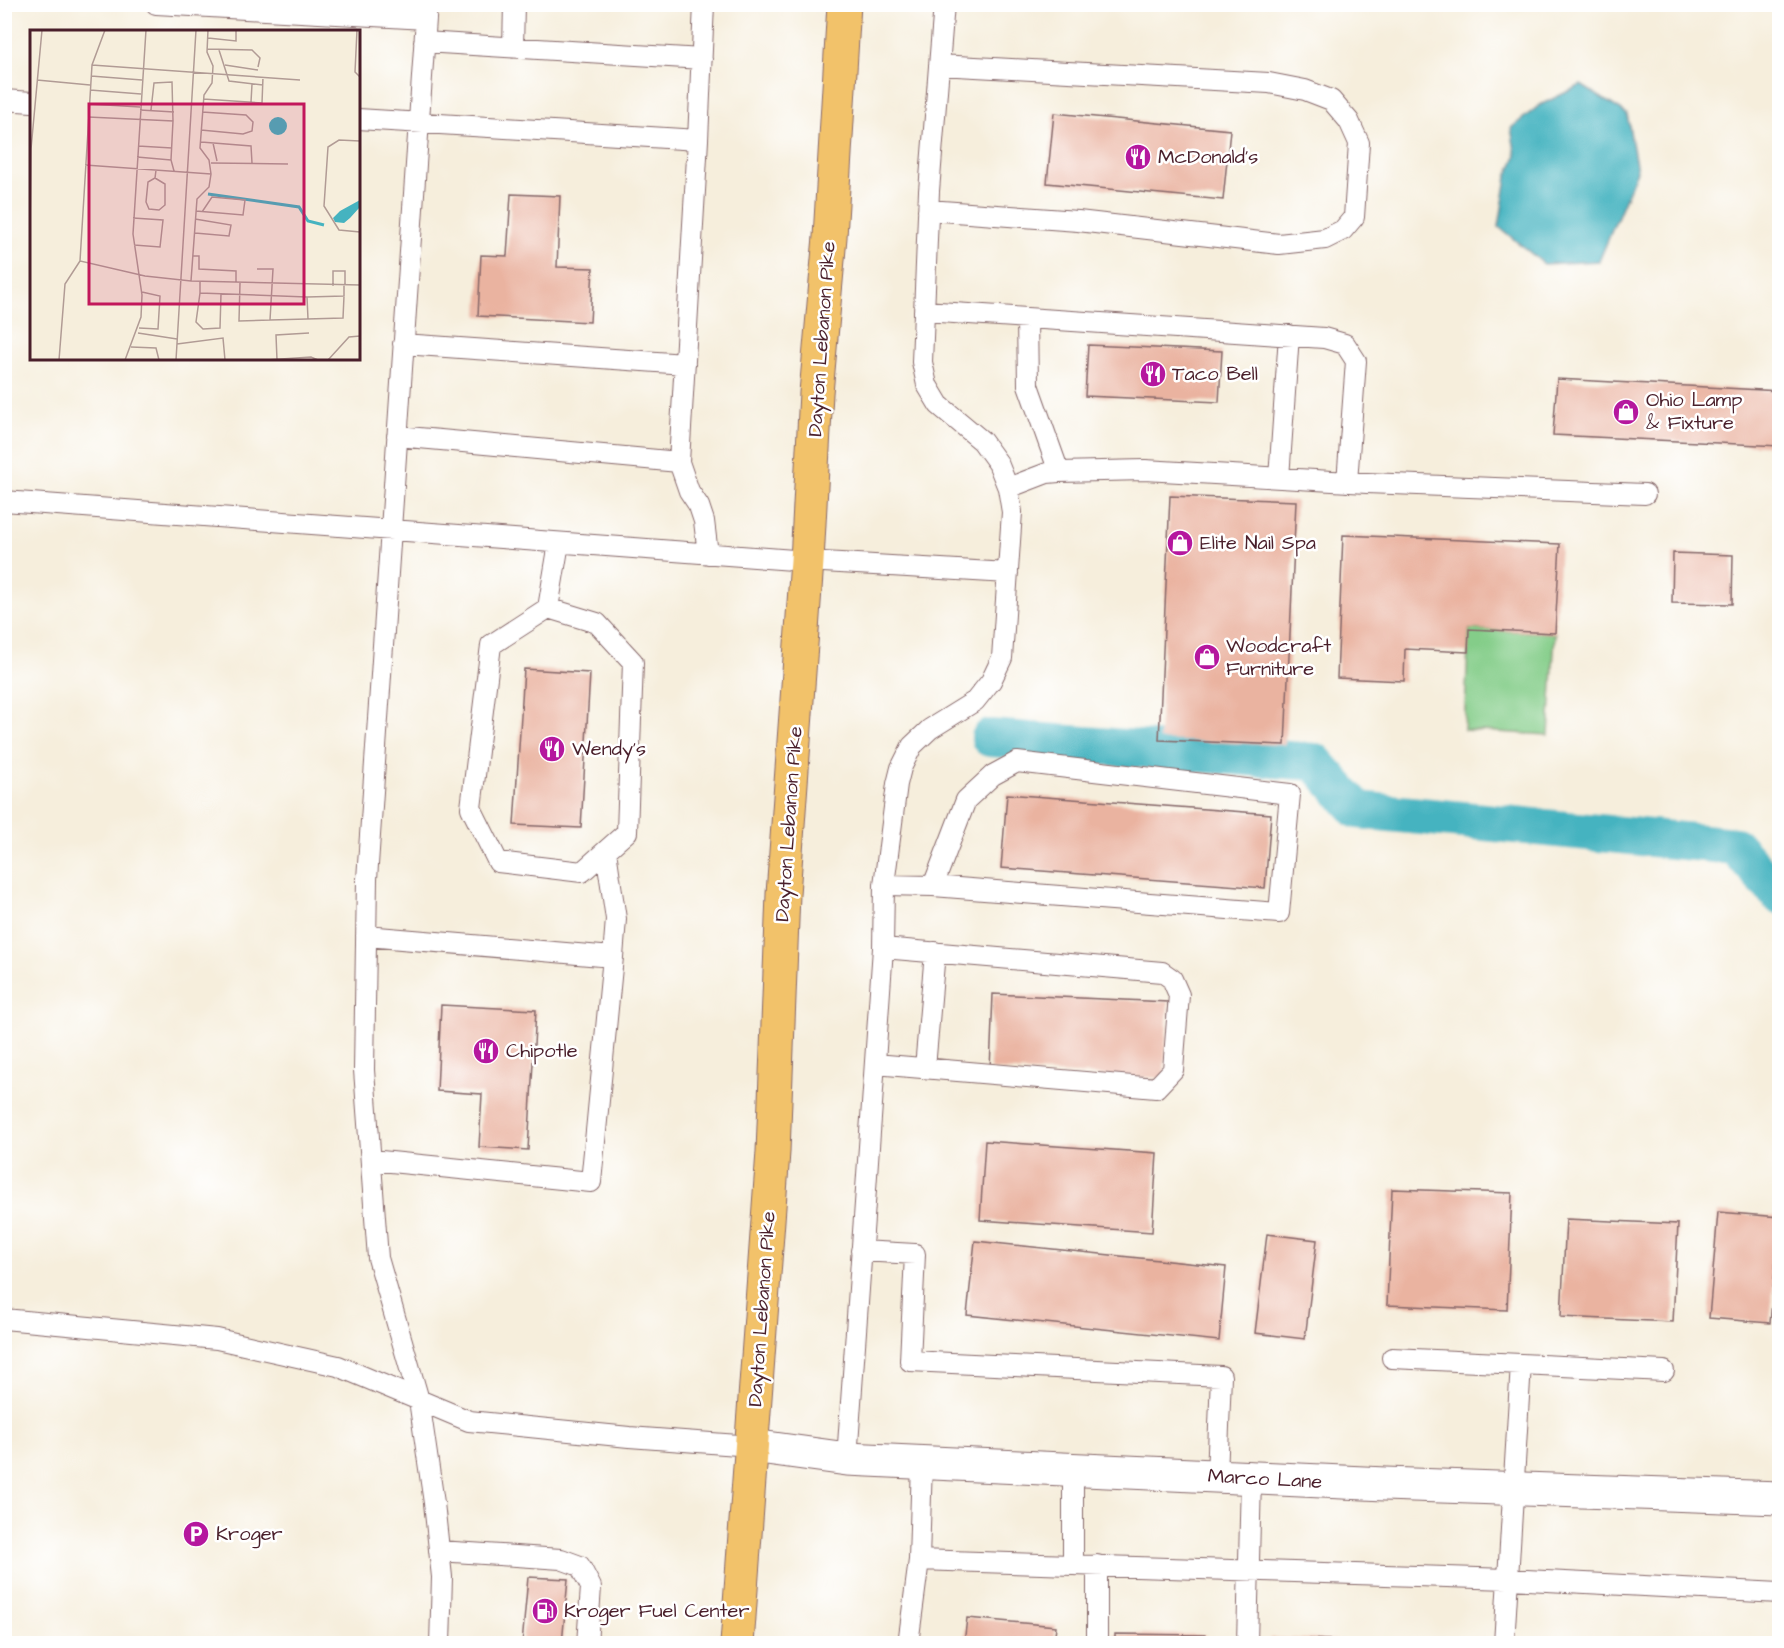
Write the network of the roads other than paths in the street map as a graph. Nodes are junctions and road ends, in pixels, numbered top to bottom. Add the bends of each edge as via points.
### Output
1 (156, 4) edge
2 (514, 4) edge
3 (704, 4) edge
4 (844, 4) edge
5 (944, 4) edge
6 (426, 12) edge
7 (424, 42) junction
8 (513, 48) junction
9 (702, 59) junction
10 (939, 65) junction
11 (4, 100) edge
12 (30, 102) edge
13 (360, 118) edge
14 (419, 122) junction
15 (698, 140) junction
16 (928, 210) junction
17 (924, 311) junction
18 (1027, 318) junction
19 (1289, 335) junction
20 (403, 344) junction
21 (685, 364) junction
22 (397, 436) junction
23 (679, 462) junction
24 (1059, 472) junction
25 (1280, 478) junction
26 (1347, 482) junction
27 (1008, 488) junction
28 (1645, 494) dead end
29 (4, 501) edge
30 (390, 530) junction
31 (559, 543) junction
32 (708, 554) junction
33 (807, 561) junction
34 (1008, 573) junction
35 (548, 608) junction
36 (606, 851) junction
37 (885, 885) junction
38 (933, 886) junction
39 (366, 936) junction
40 (883, 948) junction
41 (935, 952) junction
42 (613, 957) junction
43 (875, 1064) junction
44 (925, 1068) junction
45 (371, 1160) junction
46 (861, 1251) junction
47 (4, 1319) edge
48 (1392, 1358) dead end
49 (1521, 1364) junction
50 (1664, 1371) dead end
51 (419, 1400) junction
52 (752, 1446) junction
53 (847, 1459) junction
54 (922, 1462) junction
55 (1073, 1469) junction
56 (1217, 1476) junction
57 (1251, 1478) junction
58 (1514, 1489) junction
59 (1779, 1498) edge
60 (439, 1551) junction
61 (919, 1560) junction
62 (1073, 1564) junction
63 (1097, 1565) junction
64 (1249, 1569) junction
65 (1508, 1579) junction
66 (1779, 1593) edge
67 (440, 1644) edge
68 (587, 1644) edge
69 (738, 1644) edge
70 (908, 1644) edge
71 (1097, 1644) edge
72 (1247, 1644) edge
73 (1504, 1644) edge

1 - 6 lane
2 - 8 lane
3 - 9 lane
4 - 33 main road, Dayton Lebanon Pike
5 - 10 lane
6 - 7 lane
7 - 8 lane
7 - 14 lane
8 - 9 lane
9 - 15 lane
10 - 16 lane
10 - 16 lane via 1269,83 1305,90 1331,100 1349,121 1359,144 1354,217 1343,230 1325,239 1278,244 1078,221
11 - 12 lane
13 - 14 lane
14 - 15 lane
14 - 20 lane
15 - 21 lane
16 - 17 lane
17 - 18 lane
17 - 27 lane via 922,362 927,385 939,405 982,441 998,463
18 - 19 lane
18 - 24 lane via 1028,385
19 - 25 lane
19 - 26 lane via 1345,344 1356,361
20 - 21 lane
20 - 22 lane
21 - 23 lane
22 - 23 lane
22 - 30 lane
23 - 32 lane via 704,521
24 - 25 lane via 1145,470
24 - 27 lane
25 - 26 lane
26 - 28 lane
27 - 34 lane via 1012,512
29 - 30 lane
30 - 31 lane
30 - 39 lane
31 - 32 lane
31 - 35 lane
32 - 33 lane
33 - 34 lane
33 - 52 main road, Dayton Lebanon Pike via 783,894 773,1152
34 - 37 lane via 1002,658 992,681 975,701 930,729 912,746 901,768
35 - 36 lane via 597,623 633,662 627,832
35 - 36 lane via 491,645 471,808 498,861 582,872
36 - 42 lane via 616,918
37 - 38 lane
37 - 40 lane
38 - 38 lane via 966,800 993,775 1017,762 1290,794 1278,913
39 - 42 lane
39 - 45 lane via 364,1070
40 - 41 lane
40 - 43 lane
41 - 44 lane
41 - 44 lane via 1162,972 1172,979 1179,995 1173,1070 1156,1088
42 - 45 lane via 591,1182
43 - 44 lane
43 - 46 lane
45 - 51 lane via 378,1257
46 - 53 lane
46 - 56 lane via 915,1254 910,1361 1221,1376
47 - 51 lane via 216,1339 338,1366
48 - 49 lane
49 - 50 lane
49 - 58 lane
51 - 52 lane via 469,1421
51 - 60 lane
52 - 53 street, Marco Lane
52 - 69 main road, Dayton Lebanon Pike
53 - 54 street, Marco Lane
54 - 55 street, Marco Lane
54 - 61 lane
55 - 56 street, Marco Lane
55 - 62 lane
56 - 57 street, Marco Lane
57 - 58 street, Marco Lane
57 - 64 lane
58 - 59 street, Marco Lane
58 - 65 lane
60 - 67 lane
60 - 68 lane via 561,1559 580,1566 591,1587
61 - 62 lane
61 - 70 lane
62 - 63 lane
63 - 64 lane
63 - 71 lane
64 - 65 lane
64 - 72 lane
65 - 66 lane
65 - 73 lane

